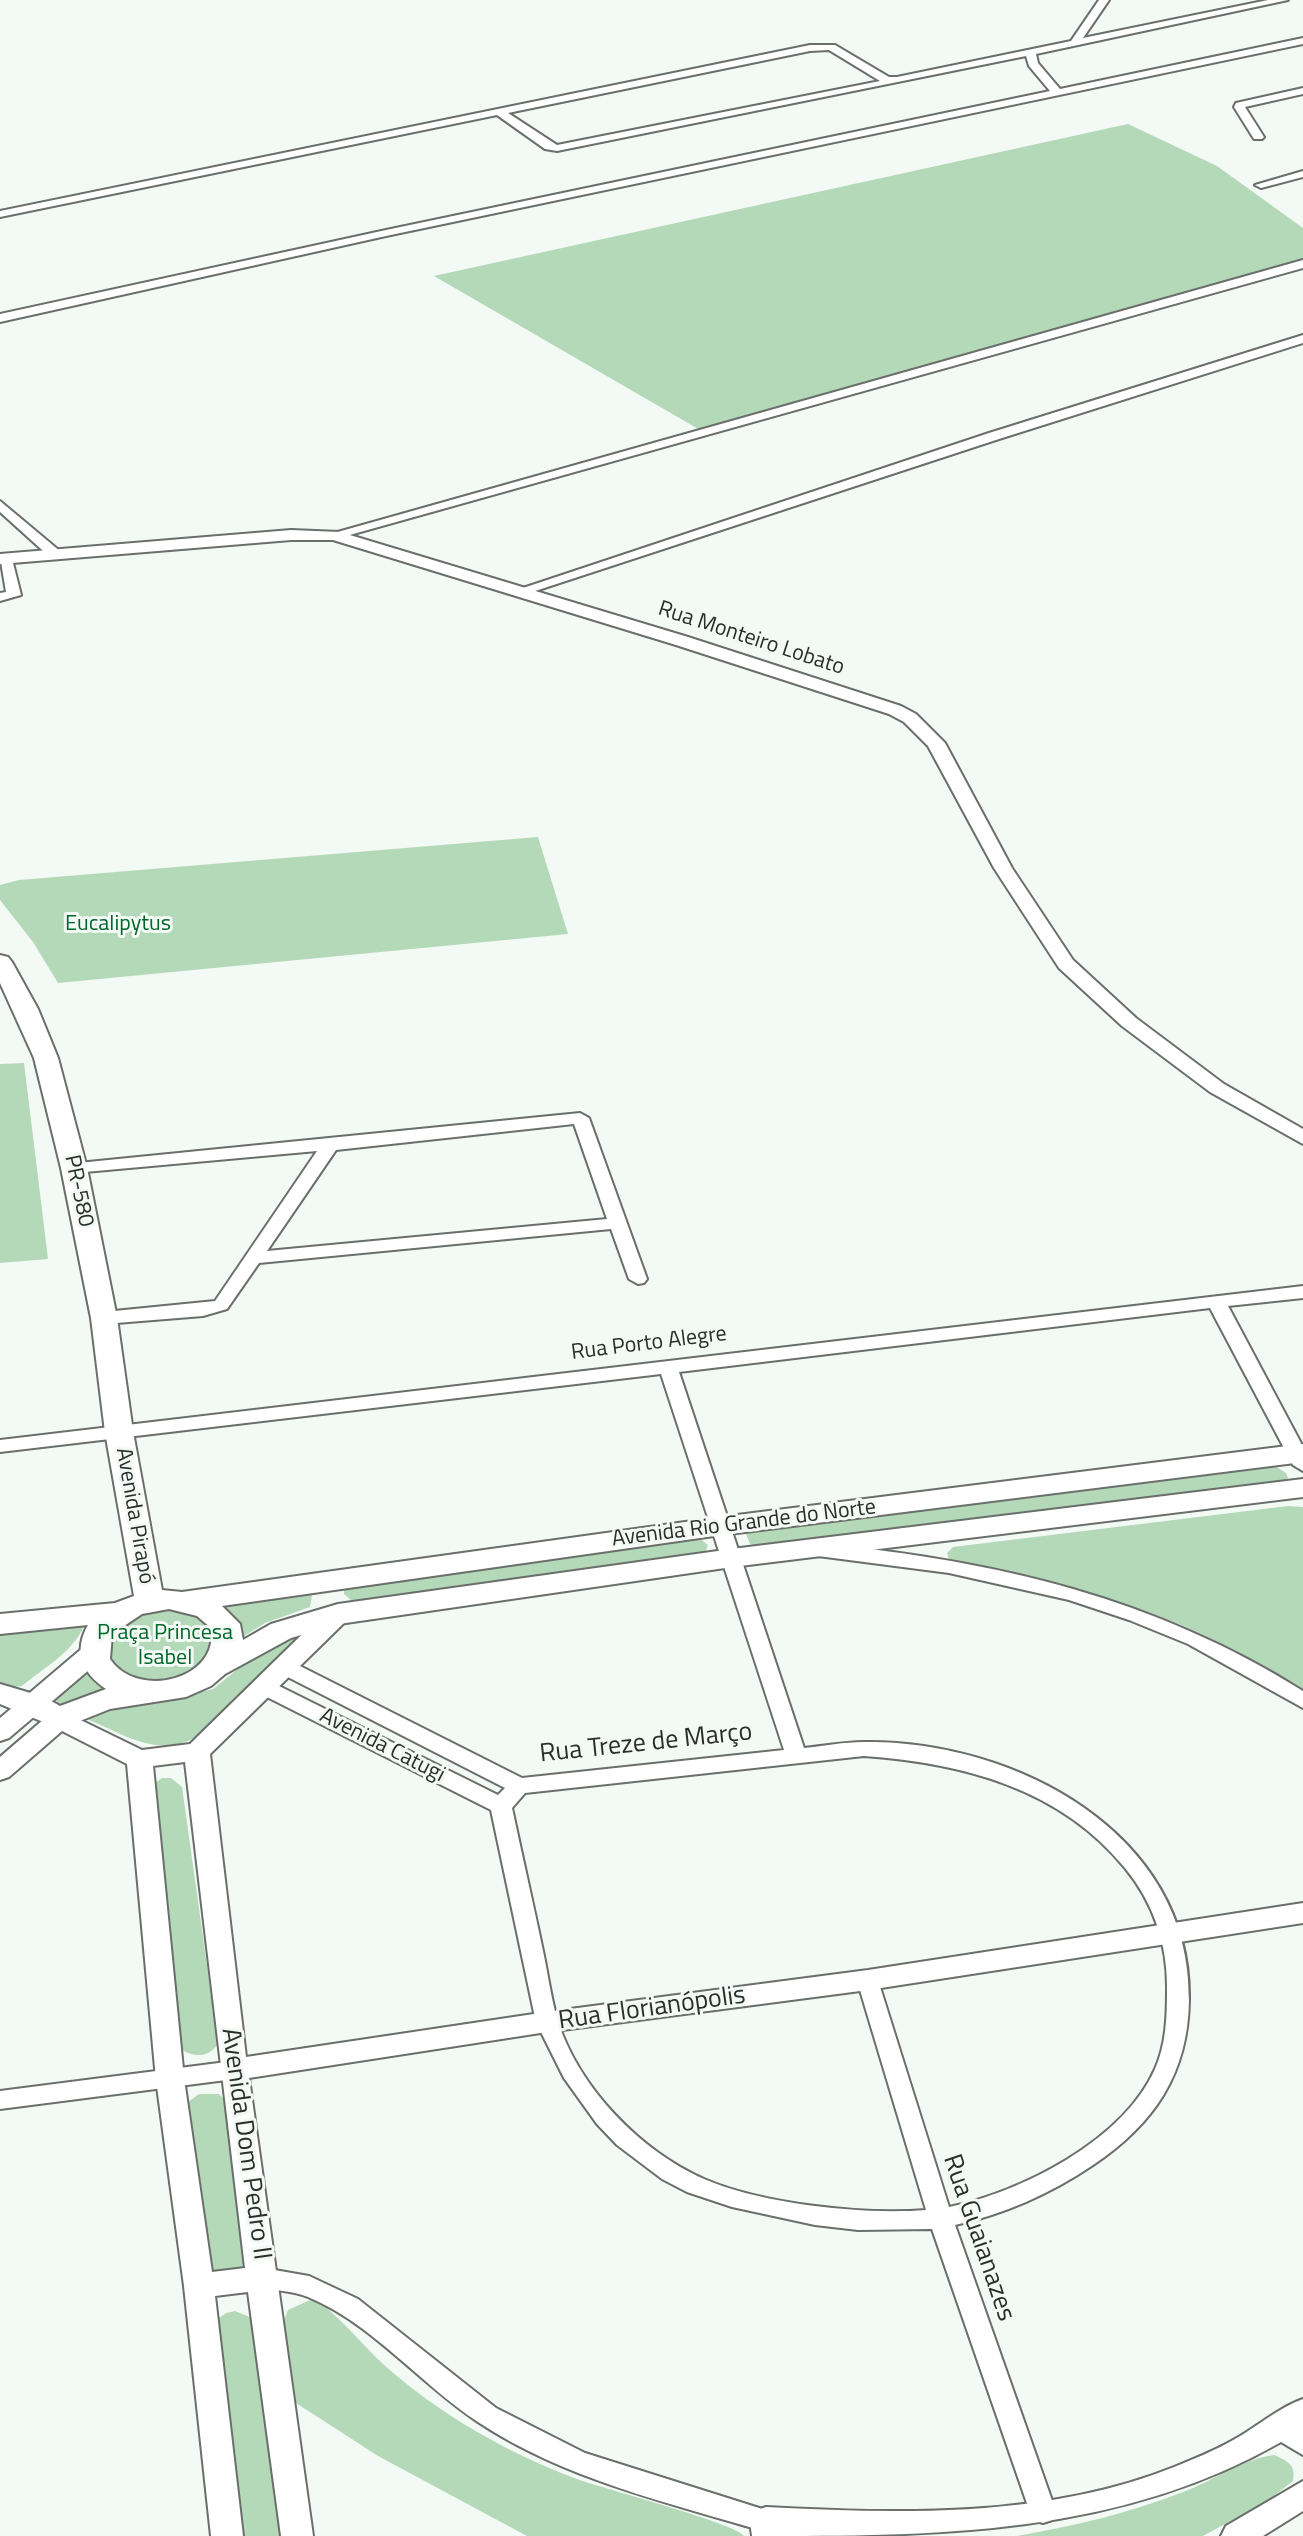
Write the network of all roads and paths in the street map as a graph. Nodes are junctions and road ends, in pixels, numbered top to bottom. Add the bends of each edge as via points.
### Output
1 (1104, 0) edge
2 (1283, 0) edge
3 (1303, 41) edge
4 (1075, 43) junction
5 (1030, 53) junction
6 (897, 80) junction
7 (1303, 91) edge
8 (1057, 92) junction
9 (499, 112) junction
10 (1258, 137) dead end
11 (1303, 174) edge
12 (1261, 185) dead end
13 (0, 214) edge
14 (1303, 264) edge
15 (0, 318) edge
16 (1303, 339) edge
17 (0, 505) edge
18 (334, 535) junction
19 (56, 555) junction
20 (3, 559) edge
21 (521, 591) junction
22 (0, 597) edge
23 (0, 962) edge
24 (1303, 1138) edge
25 (330, 1145) junction
26 (74, 1168) junction
27 (618, 1223) junction
28 (253, 1258) junction
29 (638, 1279) dead end
30 (1303, 1292) edge
31 (1216, 1302) junction
32 (104, 1318) junction
33 (668, 1366) junction
34 (119, 1432) junction
35 (0, 1446) edge
36 (1301, 1457) edge
37 (1303, 1488) edge
38 (721, 1526) junction
39 (806, 1549) junction
40 (732, 1558) junction
41 (327, 1579) junction
42 (149, 1601) junction
43 (186, 1601) junction
44 (121, 1612) junction
45 (338, 1614) junction
46 (0, 1624) edge
47 (94, 1652) junction
48 (220, 1665) junction
49 (285, 1667) junction
50 (264, 1687) junction
51 (158, 1691) junction
52 (0, 1694) edge
53 (1303, 1701) edge
54 (33, 1704) junction
55 (60, 1719) junction
56 (0, 1732) edge
57 (197, 1752) junction
58 (796, 1756) junction
59 (139, 1759) junction
60 (0, 1771) edge
61 (519, 1786) junction
62 (501, 1806) junction
63 (1303, 1913) edge
64 (1173, 1933) junction
65 (868, 1980) junction
66 (547, 2022) junction
67 (234, 2070) junction
68 (170, 2079) junction
69 (0, 2100) edge
70 (941, 2220) junction
71 (263, 2278) junction
72 (199, 2286) junction
73 (1297, 2427) edge
74 (1303, 2494) edge
75 (1043, 2512) junction
76 (767, 2529) edge
77 (227, 2536) edge
78 (297, 2536) edge
79 (1237, 2536) edge

1 - 4 street
2 - 4 street
3 - 8 street
4 - 5 street
5 - 6 street
5 - 8 street
6 - 9 street via 887,80 822,46
6 - 9 street via 557,148
7 - 10 street via 1240,105
8 - 15 street
9 - 13 street
11 - 12 street
14 - 18 street
16 - 21 street
17 - 19 street
18 - 19 street, Rua Monteiro Lobato
18 - 21 street, Rua Monteiro Lobato
19 - 20 street, Rua Monteiro Lobato
20 - 22 street via 14,595
21 - 24 street, Rua Monteiro Lobato via 910,718 936,743 1003,868 1066,964 1129,1022 1217,1088
23 - 26 main road, PR-580 / PR-580 via 46,1058
25 - 26 street
25 - 27 street via 580,1118
25 - 28 street
26 - 32 main road, PR-580 / PR-580
27 - 28 street
27 - 29 street
28 - 32 street via 221,1305
30 - 31 street, Rua Porto Alegre
31 - 33 street, Rua Porto Alegre
31 - 36 street
32 - 34 main road, PR-580 / PR-580
33 - 34 street, Rua Porto Alegre
33 - 38 street
34 - 35 street, Rua Porto Alegre
34 - 42 main road, Avenida Pirapó
36 - 38 main road, Avenida Rio Grande do Norte
37 - 39 main road, Avenida Rio Grande do Norte
38 - 40 street
38 - 41 main road, Avenida Rio Grande do Norte
39 - 40 main road, Avenida Rio Grande do Norte
39 - 53 street via 936,1564 1053,1590 1192,1637
40 - 45 main road, Avenida Rio Grande do Norte
40 - 58 street
41 - 43 main road, Avenida Rio Grande do Norte
41 - 45 main road
42 - 43 main road
42 - 44 main road
43 - 48 main road via 217,1615 226,1626 228,1652
44 - 46 main road
44 - 47 main road via 107,1622
45 - 48 main road, Avenida Rio Grande do Norte via 281,1631
45 - 49 street
47 - 51 main road via 107,1676 139,1690
47 - 54 street
48 - 51 main road via 194,1683
49 - 50 street
49 - 61 street, Avenida Catugi
50 - 57 street
50 - 62 street, Avenida Catugi
51 - 55 main road via 116,1696
52 - 54 main road
54 - 55 main road
54 - 56 street
55 - 59 street
55 - 60 street
57 - 59 street
57 - 67 street, Avenida Dom Pedro II
58 - 61 street, Rua Treze de Março
58 - 64 street, Rua Treze de Março via 864,1749 917,1752 998,1772 1033,1788 1092,1822 1128,1855
59 - 68 street
61 - 62 street, Rua Treze de Março
62 - 66 street, Rua Treze de Março
63 - 64 street, Rua Florianópolis
64 - 65 street, Rua Florianópolis
64 - 70 street, Rua Treze de Março via 1180,1958 1176,2031 1168,2067 1146,2106 1111,2139 1035,2191
65 - 66 street, Rua Florianópolis
65 - 70 street, Rua Guaianazes
66 - 67 street, Rua Florianópolis
66 - 70 street, Rua Treze de Março via 559,2051 600,2111 692,2184 726,2197 827,2218 882,2223
67 - 68 street, Rua Florianópolis
67 - 71 street, Avenida Dom Pedro II
68 - 69 street, Rua Florianópolis
68 - 72 street
70 - 75 street, Rua Guaianazes
71 - 72 street
71 - 76 street via 309,2286 349,2306 487,2415 543,2445
71 - 78 street, Avenida Dom Pedro II
72 - 77 street
73 - 75 street via 1188,2475 1085,2507
74 - 79 street
75 - 76 street via 954,2523

